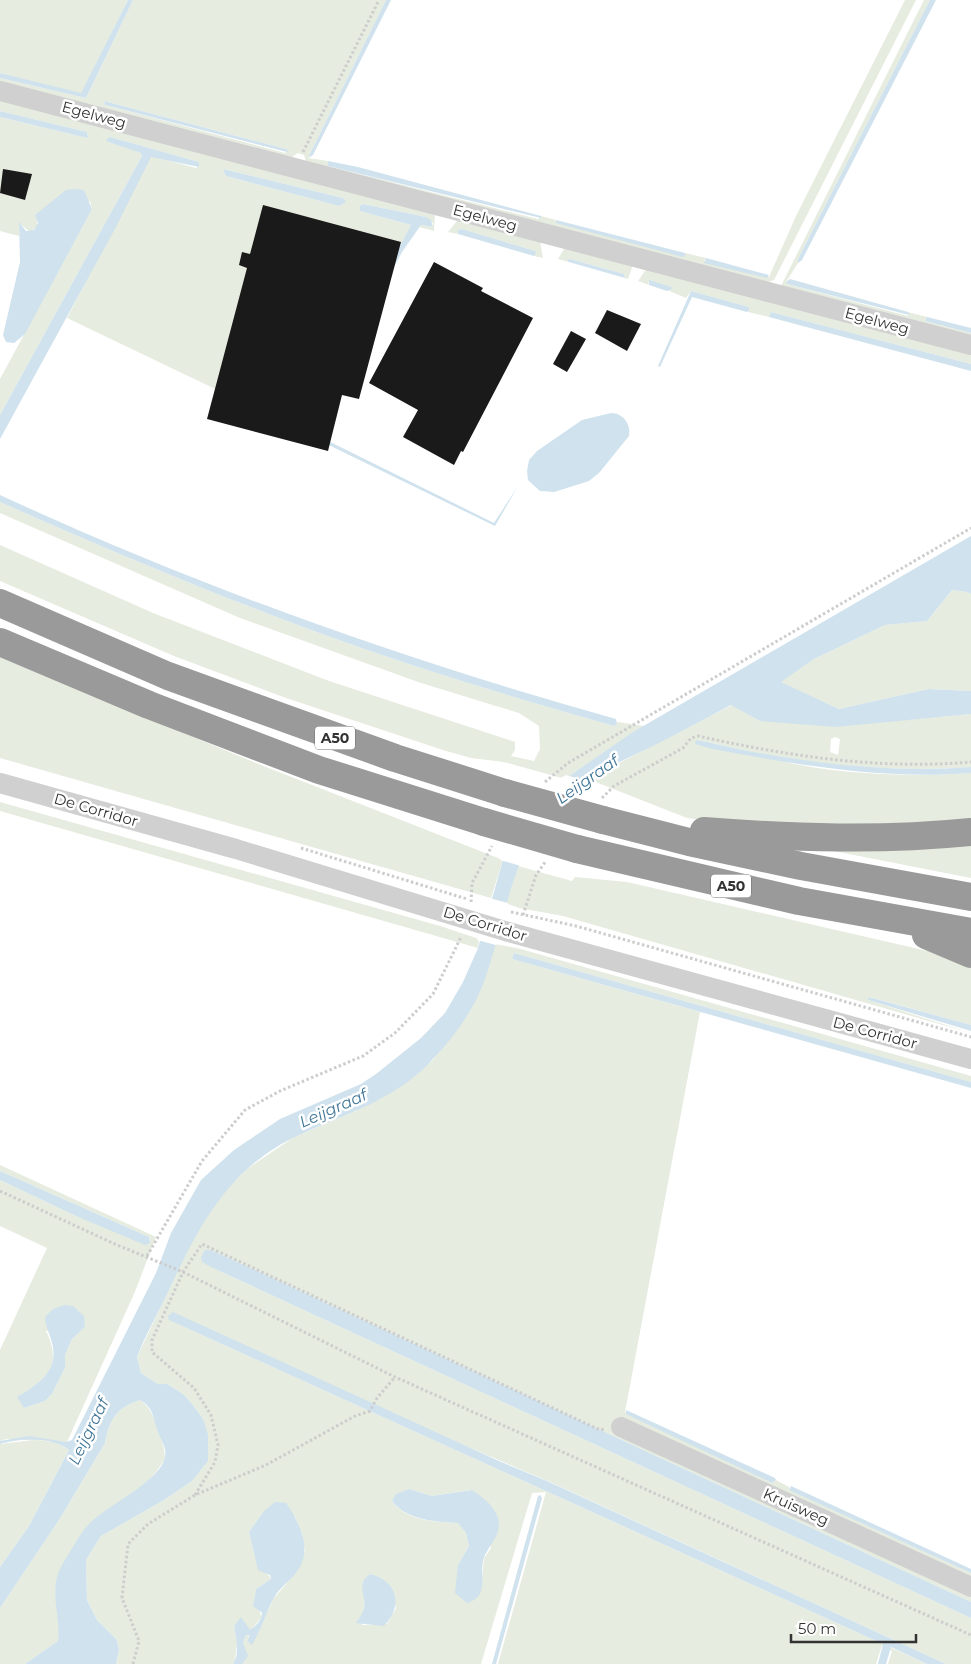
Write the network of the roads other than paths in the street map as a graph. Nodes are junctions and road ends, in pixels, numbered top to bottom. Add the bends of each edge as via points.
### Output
1 (0, 91) edge
2 (971, 345) edge
3 (0, 603) edge
4 (0, 642) edge
5 (0, 782) edge
6 (609, 814) junction
7 (971, 832) edge
8 (971, 897) edge
9 (886, 918) junction
10 (971, 932) edge
11 (971, 954) edge
12 (971, 1059) edge
13 (621, 1427) road end
14 (971, 1587) edge

1 - 2 street, Egelweg
3 - 6 highway, A50, bridge via 168,676 395,758 505,793
4 - 9 highway, A50, bridge via 319,770 490,830 564,852
5 - 12 street, De Corridor via 471,920 508,921
6 - 7 highway, A50 via 813,838
6 - 8 highway, A50 via 689,842
9 - 10 highway, A50
9 - 11 highway, A50
13 - 14 street, Kruisweg

